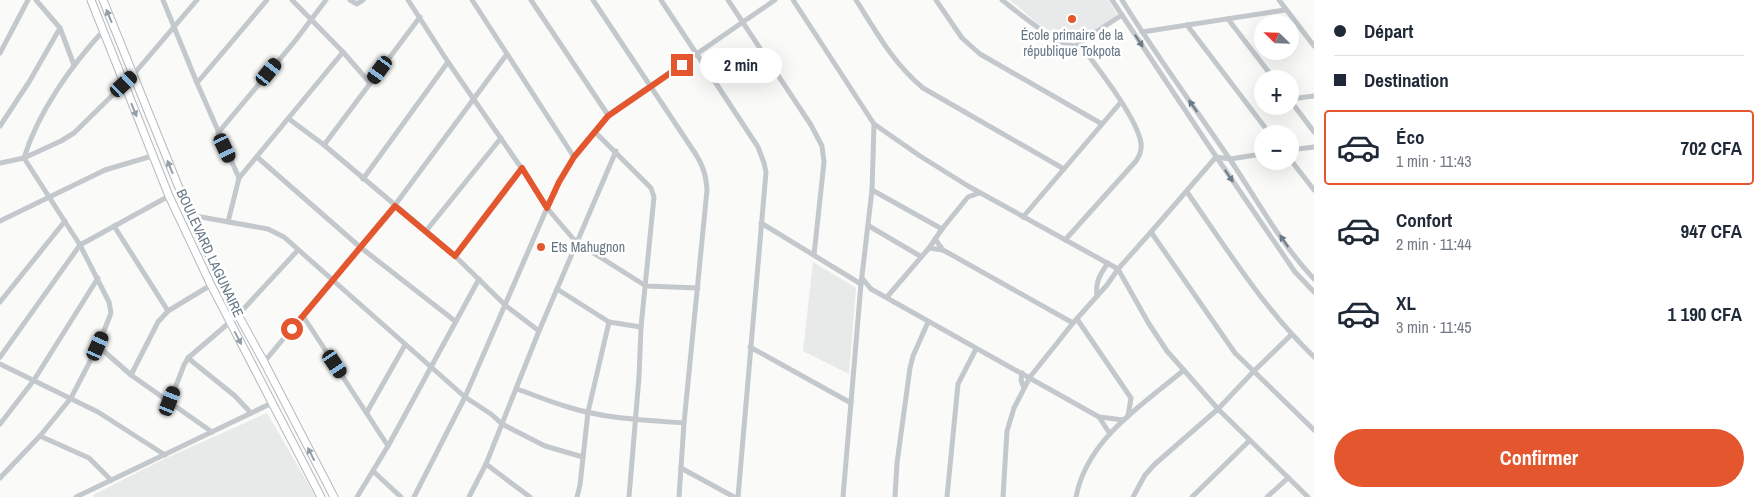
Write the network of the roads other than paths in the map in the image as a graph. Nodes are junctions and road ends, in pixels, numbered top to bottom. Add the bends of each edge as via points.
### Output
1 (28, 0) edge
2 (36, 0) edge
3 (91, 0) edge
4 (103, 0) edge
5 (163, 0) edge
6 (197, 0) edge
7 (268, 0) edge
8 (292, 0) edge
9 (326, 0) edge
10 (350, 0) edge
11 (363, 0) edge
12 (408, 0) edge
13 (472, 0) edge
14 (531, 0) edge
15 (593, 0) edge
16 (661, 0) edge
17 (728, 0) edge
18 (775, 0) edge
19 (794, 0) edge
20 (856, 0) edge
21 (936, 0) edge
22 (1002, 0) edge
23 (1112, 0) edge
24 (1122, 0) edge
25 (1279, 0) edge
26 (1285, 10) junction
27 (1122, 15) junction
28 (420, 16) junction
29 (312, 19) junction
30 (1228, 19) junction
31 (743, 22) junction
32 (1187, 25) junction
33 (174, 27) junction
34 (60, 28) junction
35 (103, 31) junction
36 (1142, 32) junction
37 (1079, 43) junction
38 (1314, 46) edge
39 (343, 52) junction
40 (0, 53) edge
41 (507, 54) junction
42 (698, 54) junction
43 (448, 62) junction
44 (74, 65) junction
45 (1267, 70) edge
46 (133, 75) junction
47 (197, 83) junction
48 (370, 83) junction
49 (124, 84) junction
50 (650, 87) junction
51 (1314, 96) edge
52 (1299, 98) edge
53 (474, 99) junction
54 (1121, 102) junction
55 (1299, 112) edge
56 (608, 116) junction
57 (288, 119) junction
58 (874, 124) junction
59 (1102, 124) junction
60 (1263, 125) edge
61 (0, 126) edge
62 (595, 132) junction
63 (1314, 132) edge
64 (218, 133) junction
65 (500, 138) junction
66 (324, 145) junction
67 (1314, 147) edge
68 (1299, 149) edge
69 (616, 151) junction
70 (1254, 155) edge
71 (152, 156) junction
72 (257, 157) junction
73 (574, 157) junction
74 (1216, 157) junction
75 (24, 158) junction
76 (1230, 159) junction
77 (0, 163) edge
78 (522, 168) junction
79 (1064, 169) junction
80 (1299, 170) edge
81 (239, 178) junction
82 (363, 179) junction
83 (968, 186) junction
84 (872, 190) junction
85 (1314, 190) edge
86 (1186, 192) junction
87 (979, 193) junction
88 (50, 196) junction
89 (169, 196) junction
90 (968, 197) junction
91 (395, 206) junction
92 (547, 208) junction
93 (190, 215) junction
94 (1024, 217) junction
95 (0, 221) edge
96 (65, 221) junction
97 (228, 222) junction
98 (761, 223) junction
99 (114, 226) junction
100 (868, 226) junction
101 (942, 229) junction
102 (426, 231) junction
103 (1151, 232) junction
104 (935, 239) junction
105 (1065, 240) junction
106 (576, 242) junction
107 (80, 245) junction
108 (360, 247) junction
109 (928, 248) junction
110 (298, 250) junction
111 (943, 250) junction
112 (814, 255) junction
113 (455, 256) junction
114 (920, 256) junction
115 (1108, 263) junction
116 (1118, 269) junction
117 (98, 278) junction
118 (862, 278) junction
119 (480, 279) junction
120 (1314, 279) edge
121 (332, 281) junction
122 (861, 284) junction
123 (211, 285) junction
124 (646, 286) junction
125 (698, 288) junction
126 (558, 289) junction
127 (872, 289) junction
128 (860, 292) junction
129 (1314, 292) edge
130 (1097, 296) junction
131 (887, 297) junction
132 (0, 302) edge
133 (505, 305) junction
134 (168, 310) junction
135 (238, 315) junction
136 (303, 316) junction
137 (455, 321) junction
138 (1075, 321) junction
139 (230, 322) junction
140 (609, 322) junction
141 (928, 322) junction
142 (934, 326) junction
143 (641, 327) junction
144 (926, 330) junction
145 (539, 331) junction
146 (1291, 335) junction
147 (405, 345) junction
148 (98, 346) junction
149 (750, 347) junction
150 (976, 349) junction
151 (0, 358) edge
152 (188, 358) junction
153 (1314, 358) edge
154 (264, 362) junction
155 (0, 364) edge
156 (431, 368) junction
157 (1184, 370) junction
158 (1253, 372) junction
159 (1022, 373) junction
160 (130, 375) junction
161 (1030, 378) junction
162 (34, 380) junction
163 (1024, 388) junction
164 (517, 389) junction
165 (465, 397) junction
166 (72, 398) junction
167 (1131, 398) junction
168 (170, 401) junction
169 (851, 402) junction
170 (272, 403) junction
171 (1140, 406) junction
172 (1218, 409) junction
173 (367, 412) junction
174 (588, 412) junction
175 (251, 413) junction
176 (1128, 416) junction
177 (1099, 417) junction
178 (635, 419) junction
179 (1123, 420) junction
180 (684, 423) junction
181 (0, 424) edge
182 (502, 424) junction
183 (1314, 430) edge
184 (212, 432) junction
185 (1110, 434) junction
186 (40, 436) junction
187 (1250, 441) junction
188 (388, 446) junction
189 (164, 455) junction
190 (582, 457) junction
191 (486, 464) junction
192 (681, 468) junction
193 (373, 471) junction
194 (1, 475) edge
195 (1288, 478) junction
196 (112, 480) junction
197 (87, 495) edge
198 (76, 497) edge
199 (321, 497) edge
200 (334, 497) edge
201 (356, 497) edge
202 (401, 497) edge
203 (414, 497) edge
204 (469, 497) edge
205 (529, 497) edge
206 (577, 497) edge
207 (629, 497) edge
208 (679, 497) edge
209 (736, 497) edge
210 (843, 497) edge
211 (896, 497) edge
212 (947, 497) edge
213 (1003, 497) edge
214 (1076, 497) edge
215 (1133, 497) edge
216 (1192, 497) edge
217 (1267, 497) edge
218 (1308, 497) edge

1 - 40 street
2 - 34 street
3 - 35 main road, BOULEVARD LAGUNAIRE
46 -> 4 main road, BOULEVARD LAGUNAIRE
5 - 33 street
6 - 33 street
7 - 47 street
8 - 29 street
9 - 29 street
10 - 11 street via 357,4
12 - 28 street
13 - 41 street
14 - 56 street
15 - 50 street
16 - 42 street
17 - 31 street
18 - 31 street
19 - 58 street
20 - 79 street via 892,55 923,88
21 - 59 street via 962,38 980,54
22 - 37 street via 1046,33 1070,46
23 - 27 street
24 - 36 street
25 - 26 street
26 - 30 street
26 - 38 street
27 - 37 street
27 -> 74 street
28 - 43 street
28 - 48 street
29 - 39 street
29 - 64 street
30 - 32 street
30 - 45 street
31 - 42 street
31 - 112 street via 822,146 824,171
32 - 36 street
32 - 60 street
33 - 46 street
33 - 47 street
34 - 44 street
34 - 61 street
35 - 44 street
35 - 49 main road, BOULEVARD LAGUNAIRE
76 -> 36 street
37 - 54 street
39 - 48 street
39 - 57 street
41 - 53 street
41 - 73 street
42 - 50 street
42 - 98 street via 761,154 766,172
43 - 53 street
43 - 82 street
44 - 75 street via 40,117
46 - 49 street
93 -> 46 main road, BOULEVARD LAGUNAIRE
47 - 64 street
48 - 66 street
49 -> 71 main road, BOULEVARD LAGUNAIRE
49 - 75 street via 74,133
50 - 56 street
50 - 125 street via 705,170 707,190
51 - 52 street
53 - 65 street
53 - 91 street
54 - 59 street
54 - 105 street via 1137,130 1140,156
55 - 63 street
56 - 62 street
57 - 66 street
57 - 72 street
58 - 83 street
58 - 84 street
59 - 79 street
62 - 69 street
62 - 73 street
64 - 81 street
65 - 78 street
65 - 102 street
66 - 82 street
67 - 68 street
69 - 106 street
69 - 124 street via 651,188 654,197
70 - 76 street
71 - 88 street via 105,170
71 - 89 main road, BOULEVARD LAGUNAIRE
72 - 81 street
72 - 108 street
73 - 92 street
74 - 76 street
74 - 86 street
74 -> 129 street via 1295,272
75 - 77 street
75 - 88 street
120 -> 76 street via 1300,264
78 - 92 street
78 - 113 street
79 - 94 street
80 - 85 street
81 - 97 street
82 - 91 street
83 - 87 street
83 - 90 street
84 - 100 street
84 - 101 street
86 - 103 street
86 - 146 street
87 - 90 street
87 - 94 street
88 - 95 street
88 - 96 street
89 - 99 street
89 - 123 main road, BOULEVARD LAGUNAIRE
90 - 101 street
91 - 102 street
91 - 108 street
92 - 106 street
92 - 133 street
93 - 97 street
93 - 135 main road, BOULEVARD LAGUNAIRE
94 - 105 street
96 - 107 street
96 - 132 street
97 - 110 street via 268,229 284,237
98 - 112 street
98 - 149 street
99 - 107 street
99 - 134 street
100 - 114 street
100 - 118 street
101 - 104 street
102 - 113 street
103 - 116 street
103 - 158 street via 1235,353
104 - 109 street
104 - 111 street
105 - 115 street
106 - 124 street
106 - 126 street
107 - 117 street
107 - 151 street
108 - 121 street
108 - 137 street
109 - 111 street
109 - 114 street
110 - 121 street
110 - 135 street
111 - 138 street
112 - 122 street
113 - 119 street
114 - 131 street
115 - 116 street
115 - 130 street via 1098,280
116 - 130 street
116 - 157 street via 1158,338
117 - 148 street via 111,313
117 - 162 street
118 - 122 street
118 - 127 street
119 - 133 street
119 - 137 street
121 - 136 street
121 - 147 street
122 - 128 street
123 - 134 street
123 - 139 main road, BOULEVARD LAGUNAIRE
124 - 125 street
124 - 143 street
125 - 180 street
126 - 140 street
126 - 145 street
127 - 128 street
127 - 131 street
128 - 169 street
130 - 138 street
131 - 141 street
133 - 145 street
133 - 165 street
134 - 160 street via 158,322
135 - 154 main road, BOULEVARD LAGUNAIRE
136 - 154 street
136 - 173 street
137 - 156 street
138 - 161 street
138 - 167 street
139 - 152 street
139 -> 170 main road, BOULEVARD LAGUNAIRE
140 - 143 street
140 - 174 street
141 - 142 street
141 - 144 street
142 - 144 street
142 - 150 street
143 - 178 street
144 - 211 street via 910,368 896,463
145 - 164 street
146 - 153 street
146 - 158 street
147 - 156 street
147 - 173 street
148 - 160 street
148 - 166 street
149 - 169 street
149 - 209 street
150 - 159 street
150 - 212 street via 958,384
152 - 168 street
152 - 175 street
200 -> 154 main road, BOULEVARD LAGUNAIRE
155 - 162 street
156 - 165 street
156 - 188 street
157 - 171 street
157 - 172 street
158 - 172 street
158 - 183 street
159 - 161 street
159 - 163 street via 1020,380
160 - 168 street
161 - 163 street
161 - 177 street
162 - 166 street
162 - 181 street
163 - 213 street via 1007,430
164 - 174 street
164 - 182 street
165 - 182 street
165 - 203 street
166 - 186 street
166 - 189 street
167 - 171 street
167 - 176 street
168 - 184 street
169 - 210 street
170 - 175 street
170 - 199 main road, BOULEVARD LAGUNAIRE
171 - 176 street
172 - 187 street
172 - 215 street via 1155,464
173 - 188 street
174 - 178 street
174 - 190 street
175 - 184 street
176 - 179 street
177 - 179 street
177 - 185 street
178 - 180 street
178 - 207 street
179 - 185 street
180 - 192 street
182 - 190 street via 545,446
182 - 191 street
184 - 189 street
185 - 214 street via 1089,462
186 - 194 street
186 - 196 street via 89,458
187 - 195 street
187 - 216 street
188 - 193 street
189 - 196 street
190 - 206 street
191 - 204 street
191 - 205 street
192 - 208 street
192 - 209 street
193 - 201 street
193 - 202 street
195 - 217 street
195 - 218 street
196 - 197 street
197 - 198 street

